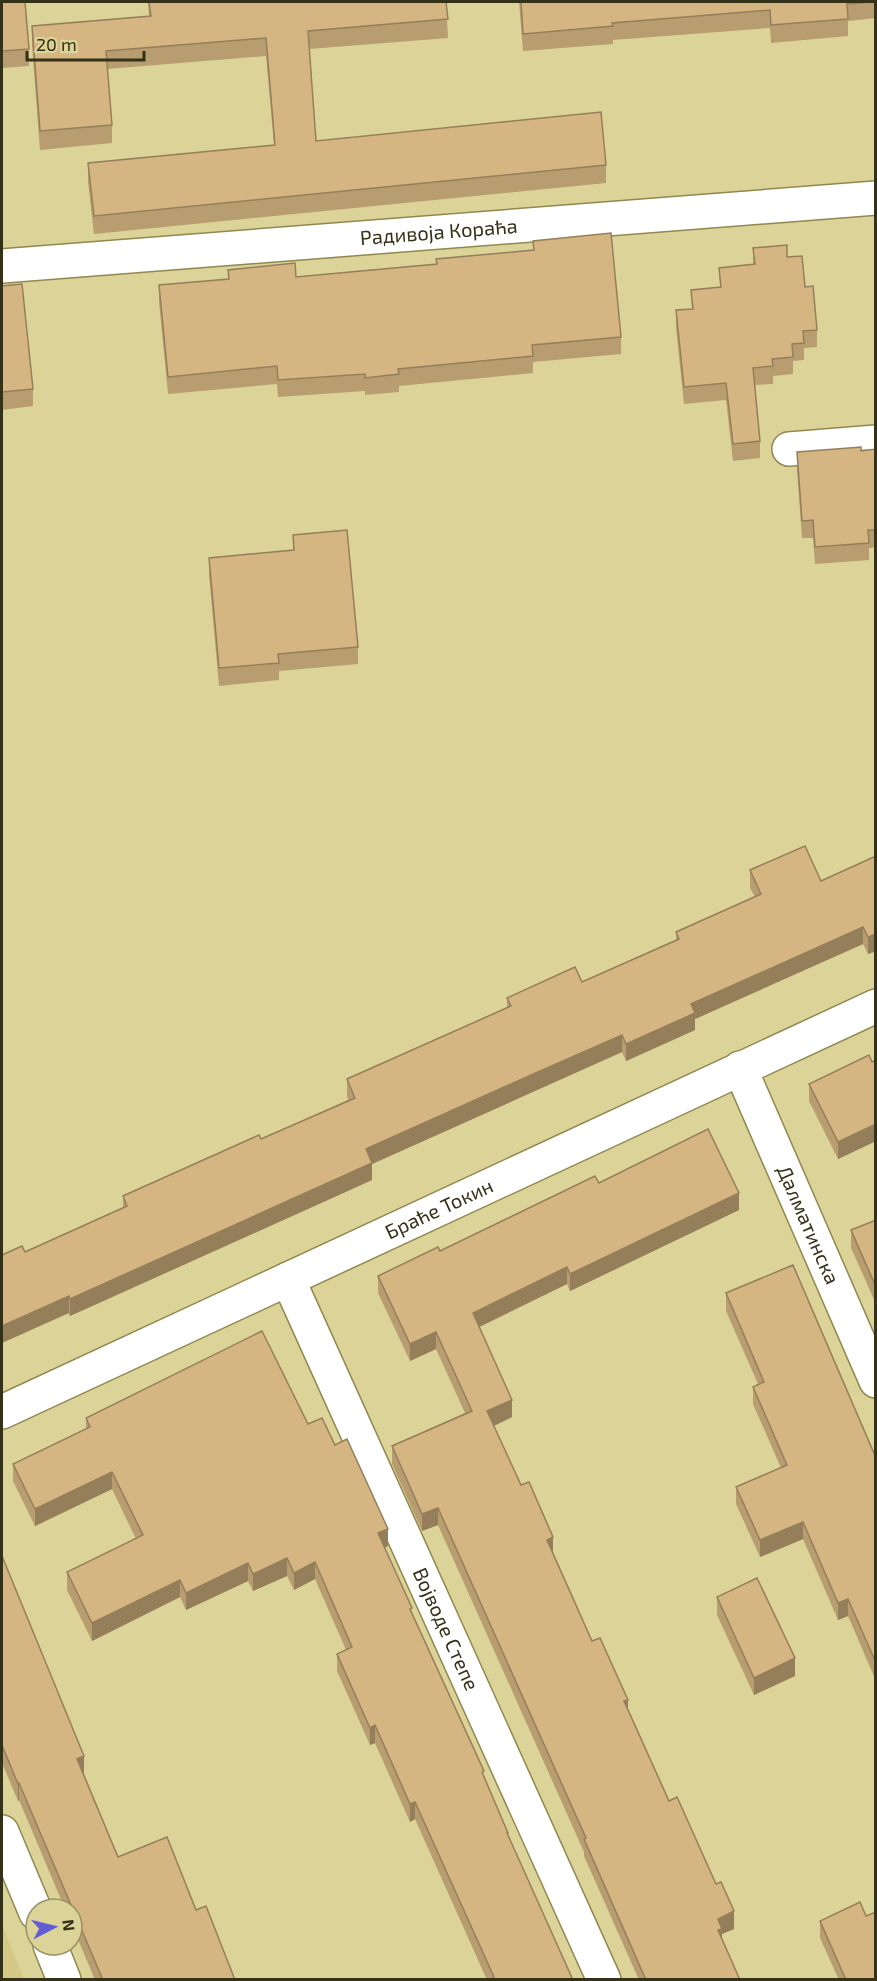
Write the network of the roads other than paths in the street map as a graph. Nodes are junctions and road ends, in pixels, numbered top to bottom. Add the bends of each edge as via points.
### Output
1 (876, 198) edge
2 (2, 266) edge
3 (876, 442) edge
4 (789, 448) dead end
5 (876, 1006) edge
6 (741, 1068) junction
7 (288, 1279) junction
8 (876, 1381) edge
9 (2, 1412) edge
10 (2, 1832) edge
11 (29, 1897) edge
12 (55, 1957) edge
13 (64, 1980) edge
14 (604, 1980) edge

1 - 2 street, Радивоја Кораћа
3 - 4 street
5 - 6 street, Браће Токин
6 - 7 street, Браће Токин
6 - 8 street, Далматинска
7 - 9 street, Браће Токин
7 - 14 street, Војводе Степе
10 - 11 street
12 - 13 street

